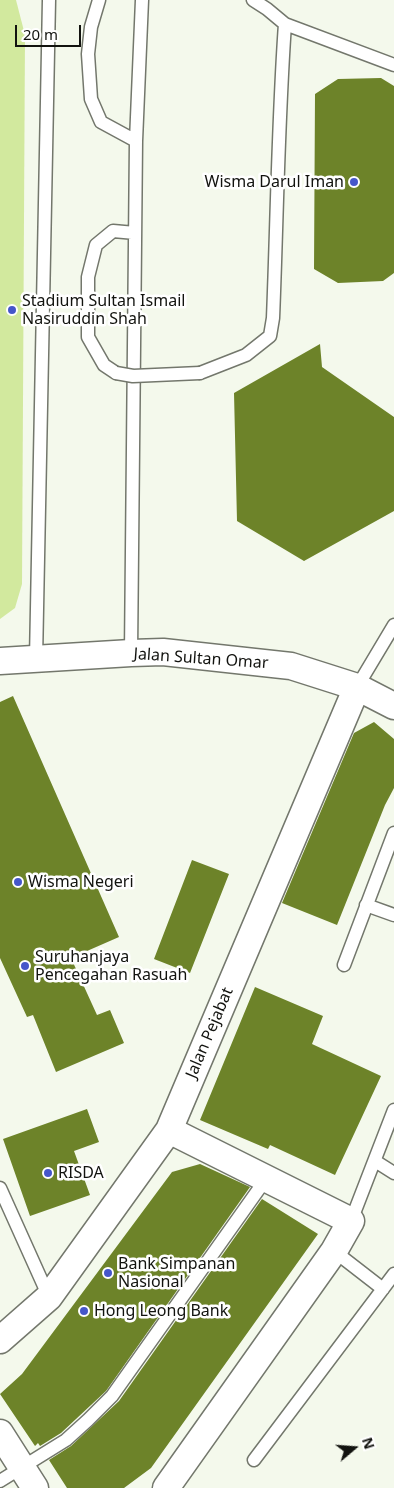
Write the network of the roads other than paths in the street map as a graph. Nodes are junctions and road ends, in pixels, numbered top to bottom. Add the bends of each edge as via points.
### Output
1 (49, 0) edge
2 (99, 0) edge
3 (142, 0) edge
4 (253, 0) edge
5 (285, 24) junction
6 (394, 65) edge
7 (136, 141) junction
8 (135, 233) junction
9 (394, 625) edge
10 (131, 653) junction
11 (36, 659) junction
12 (0, 661) edge
13 (357, 686) junction
14 (394, 706) edge
15 (394, 833) edge
16 (366, 905) junction
17 (394, 915) edge
18 (344, 965) dead end
19 (394, 1110) edge
20 (169, 1130) junction
21 (375, 1161) junction
22 (394, 1173) edge
23 (266, 1179) junction
24 (0, 1188) edge
25 (351, 1221) junction
26 (334, 1251) junction
27 (394, 1274) edge
28 (383, 1289) junction
29 (50, 1297) junction
30 (0, 1340) edge
31 (0, 1433) edge
32 (254, 1460) dead end
33 (28, 1478) edge
34 (0, 1481) edge
35 (166, 1488) edge

1 - 11 lane
2 - 7 lane via 88,54 91,99 101,122
3 - 7 lane
4 - 5 lane
5 - 6 lane
5 - 8 lane, bridge via 280,84 274,318 270,336 246,355 200,373 133,376 116,374 104,365 88,337 88,277 96,244 113,231
7 - 8 lane
8 - 10 lane
9 - 13 lane
10 - 11 street, Jalan Sultan Omar
10 - 13 street, Jalan Sultan Omar via 163,652 291,666
11 - 12 street, Jalan Sultan Omar
13 - 14 street, Jalan Sultan Omar
13 - 20 street, Jalan Pejabat
15 - 16 lane
16 - 17 lane
16 - 18 lane
19 - 21 lane
20 - 23 street
20 - 29 street, Jalan Pejabat
21 - 22 lane
21 - 25 lane
23 - 25 street
23 - 33 lane via 112,1396
24 - 29 lane
25 - 26 street
26 - 28 lane
26 - 35 street
27 - 28 lane
28 - 32 lane
29 - 30 street, Jalan Pejabat
31 - 33 street
33 - 34 lane

